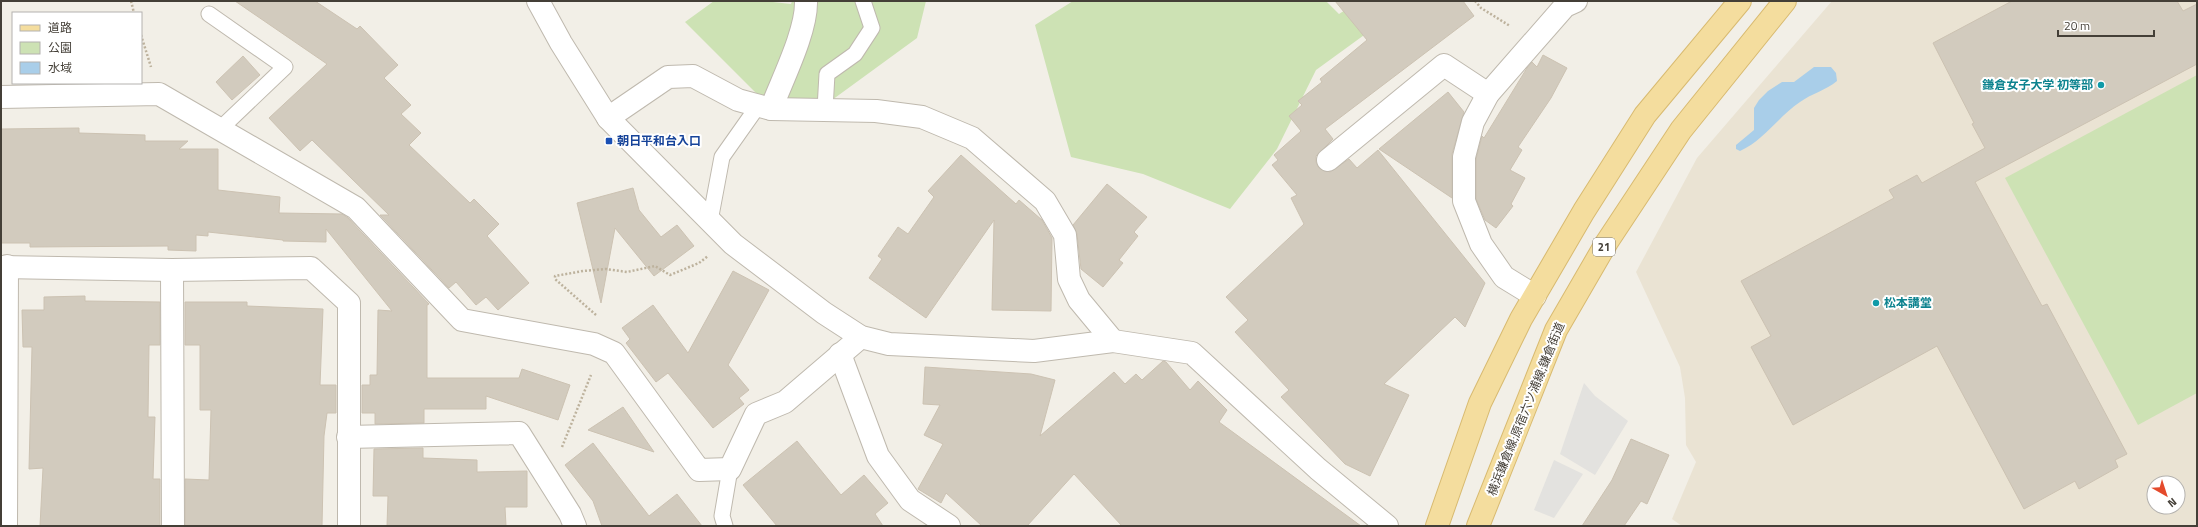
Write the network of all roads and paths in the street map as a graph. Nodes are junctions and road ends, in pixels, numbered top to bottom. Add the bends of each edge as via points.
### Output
1 (131, 1) edge
2 (538, 1) edge
3 (806, 1) edge
4 (863, 1) edge
5 (1475, 1) edge
6 (1576, 1) edge
7 (1740, 1) edge
8 (1785, 1) edge
9 (134, 12) edge
10 (209, 14) dead end
11 (1535, 41) junction
12 (1488, 94) junction
13 (1, 97) edge
14 (765, 107) junction
15 (824, 109) junction
16 (608, 118) junction
17 (220, 129) junction
18 (1328, 160) dead end
19 (718, 229) junction
20 (4, 266) edge
21 (172, 270) junction
22 (1535, 296) junction
23 (599, 318) dead end
24 (861, 337) junction
25 (1113, 341) junction
26 (840, 354) junction
27 (586, 372) dead end
28 (348, 437) junction
29 (560, 453) dead end
30 (730, 469) junction
31 (6, 526) edge
32 (173, 526) edge
33 (349, 526) edge
34 (575, 526) edge
35 (725, 526) edge
36 (949, 526) edge
37 (1388, 526) edge
38 (1436, 526) edge
39 (1478, 526) edge

1 - 9 path
2 - 16 street
3 - 14 street via 806,12 792,57
4 - 15 lane via 872,28 855,54 827,74
5 - 11 path via 1481,8
6 - 11 street via 1565,6
7 - 22 main road via 1645,115 1584,211
8 - 39 main road, 横浜鎌倉線;原宿六ツ浦線;鎌倉街道 / 21 via 1681,130 1607,242 1556,330
10 - 17 lane via 285,67
11 - 12 street
12 - 18 street via 1444,65
12 - 22 street via 1473,122 1464,157 1464,201 1481,244 1504,277
13 - 17 street via 159,94
14 - 15 street
14 - 16 street via 738,100 693,76 668,77
14 - 19 lane via 722,157
15 - 25 street via 876,111 922,117 972,138 1045,201 1064,235 1069,279 1079,300
16 - 19 street
17 - 30 street via 356,208 462,320 594,344 614,353 699,470
19 - 23 path via 699,263 670,275 655,266 627,272 606,269 555,276 555,279
19 - 24 street via 733,244 824,313
20 - 21 street
20 - 31 street
21 - 28 street via 311,268 349,303
21 - 32 street
22 - 38 main road via 1480,403
24 - 25 street via 889,344 1034,351
24 - 26 street
25 - 37 street via 1192,352 1318,468
26 - 30 street via 785,402 756,414
26 - 36 street via 878,456 910,500
27 - 29 path via 592,376
28 - 33 street
28 - 34 street via 520,433
30 - 35 lane via 722,516

